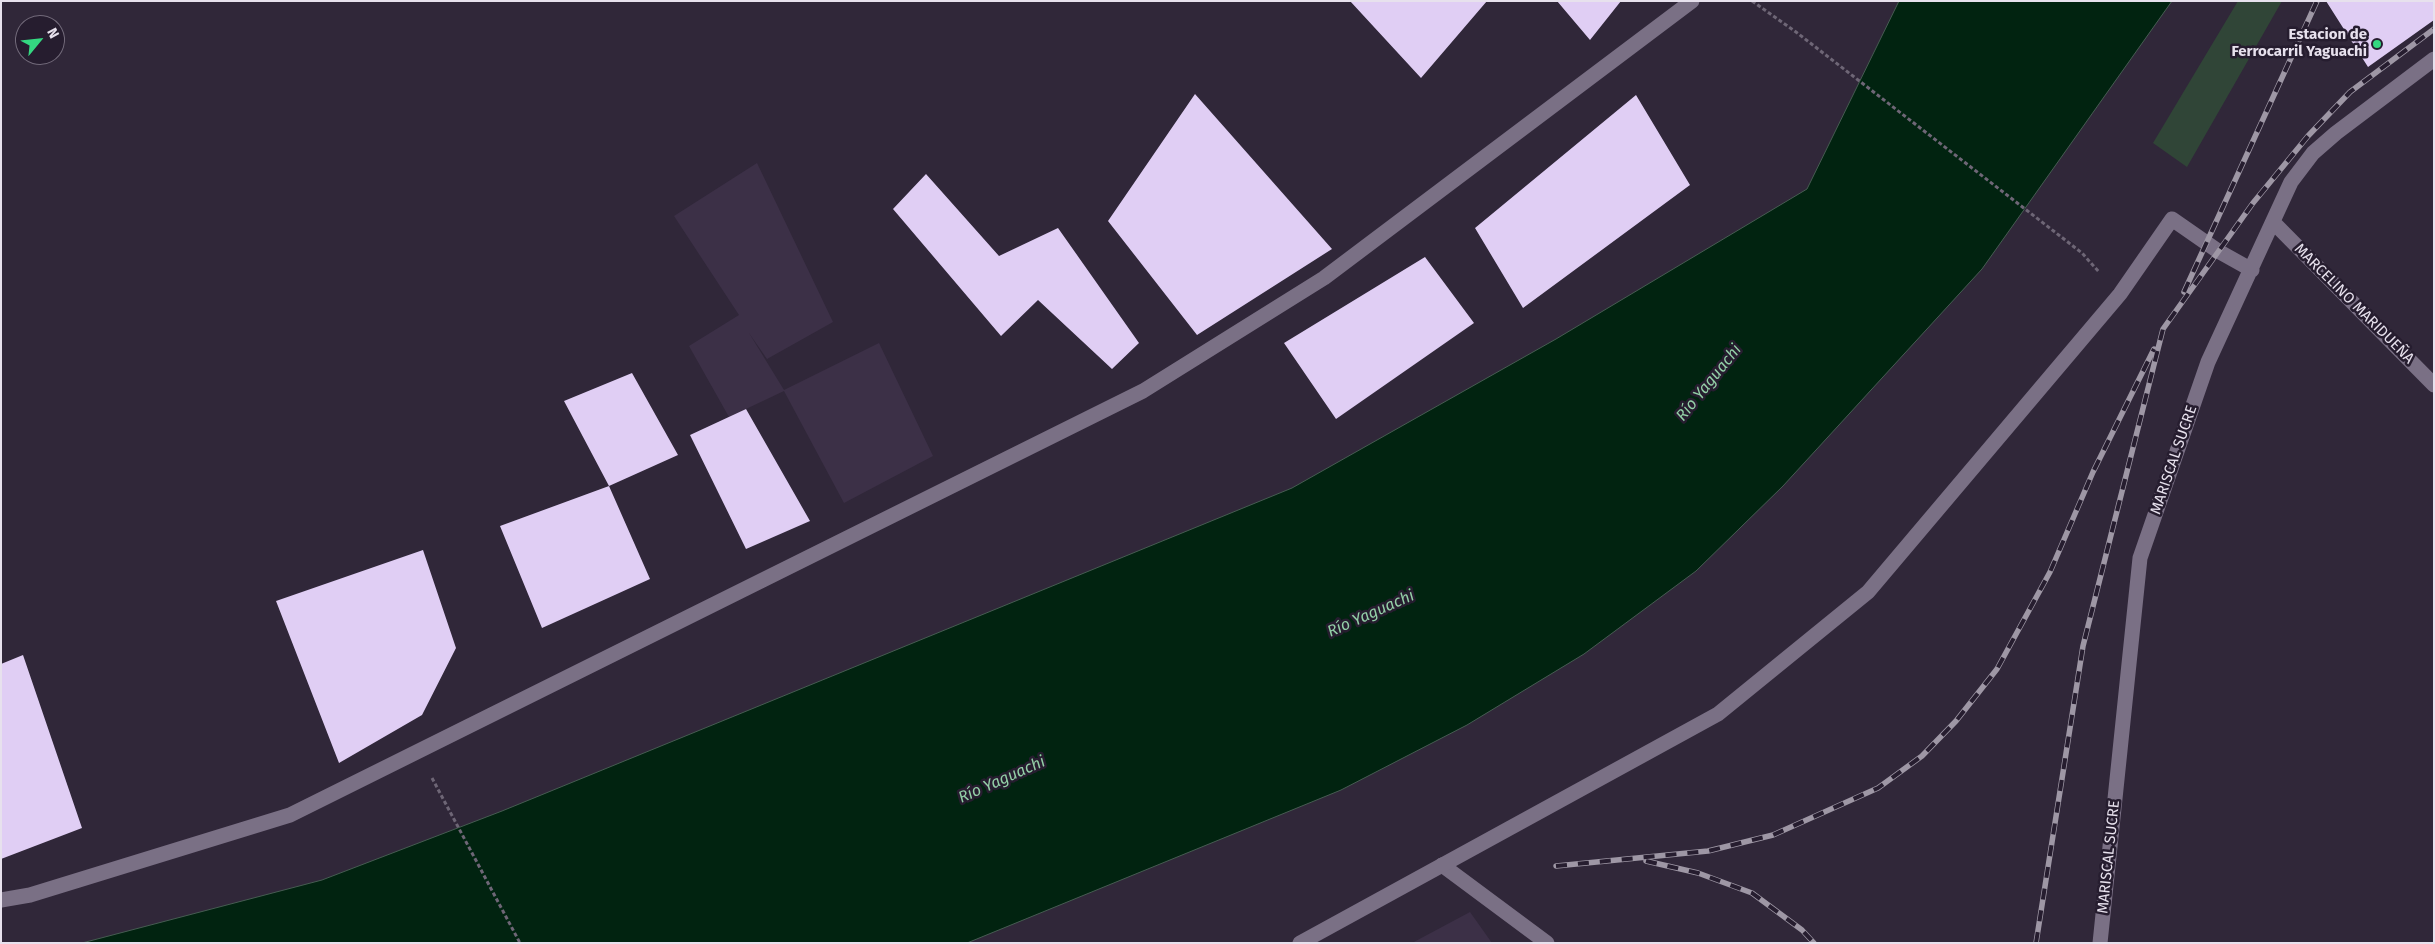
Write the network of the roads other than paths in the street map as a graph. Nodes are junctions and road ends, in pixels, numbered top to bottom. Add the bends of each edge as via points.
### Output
1 (1692, 1) edge
2 (2434, 59) edge
3 (2274, 223) junction
4 (2252, 270) junction
5 (2434, 385) edge
6 (1442, 865) junction
7 (1, 900) edge
8 (1300, 943) edge
9 (1547, 943) edge
10 (2100, 943) edge

1 - 7 street via 1324,278 1143,391 290,815 30,895
2 - 3 street, MARISCAL SUCRE via 2313,154 2291,182
3 - 4 street, MARISCAL SUCRE
3 - 5 street, MARCELINO MARIDUEÑA
4 - 6 street via 2172,219 2120,294 1868,592 1718,714
4 - 10 street, MARISCAL SUCRE via 2208,362 2140,558
6 - 8 street
6 - 9 street

